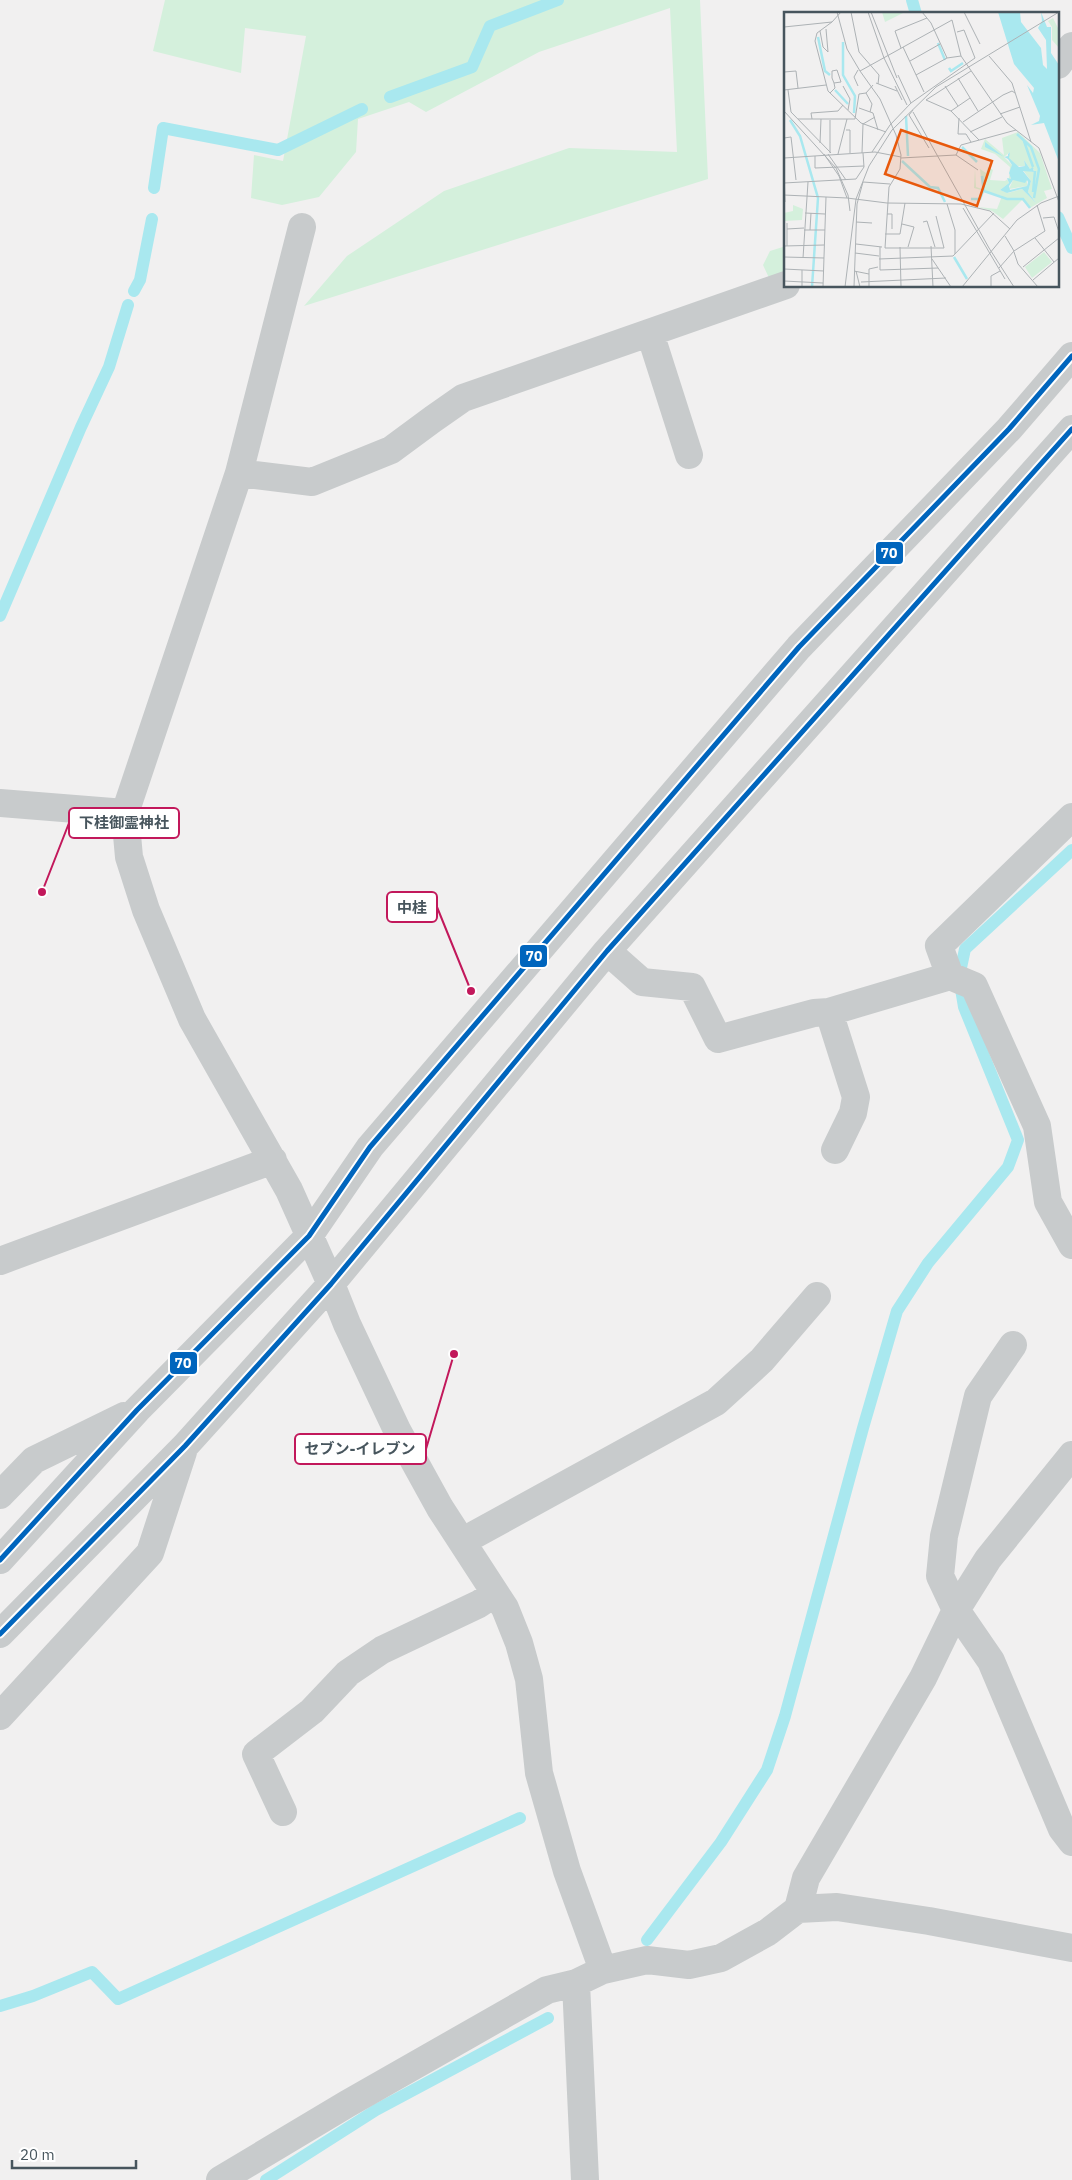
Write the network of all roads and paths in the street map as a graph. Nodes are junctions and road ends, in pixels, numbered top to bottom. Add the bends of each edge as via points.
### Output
1 (1072, 46) edge
2 (1060, 62) edge
3 (302, 227) dead end
4 (784, 286) edge
5 (650, 333) junction
6 (1072, 356) edge
7 (1072, 429) edge
8 (689, 455) dead end
9 (239, 473) junction
10 (0, 803) edge
11 (125, 813) junction
12 (1072, 817) edge
13 (607, 951) junction
14 (950, 976) junction
15 (829, 1012) junction
16 (835, 1150) dead end
17 (274, 1160) junction
18 (309, 1236) junction
19 (1072, 1245) edge
20 (0, 1261) edge
21 (331, 1284) junction
22 (816, 1296) dead end
23 (1013, 1345) dead end
24 (137, 1410) junction
25 (185, 1446) junction
26 (1072, 1455) edge
27 (0, 1495) edge
28 (463, 1541) junction
29 (0, 1560) edge
30 (495, 1593) junction
31 (956, 1610) junction
32 (0, 1634) edge
33 (0, 1716) edge
34 (283, 1812) dead end
35 (1072, 1842) edge
36 (798, 1909) junction
37 (1072, 1948) edge
38 (603, 1970) junction
39 (576, 1983) junction
40 (583, 2178) edge
41 (220, 2180) edge

1 - 2 street
3 - 9 street
4 - 5 street
5 - 8 street
5 - 9 street via 464,398 391,450 312,482
6 - 18 street via 1009,429 799,647 370,1147
7 - 13 street
9 - 11 street
10 - 11 street
11 - 17 street via 129,857 146,910 192,1019
12 - 14 street via 939,946
13 - 15 street via 642,982 692,987 718,1039 814,1013
13 - 21 street
14 - 15 street
14 - 19 street via 974,986 1037,1126 1048,1202
15 - 16 street via 856,1097 853,1113
17 - 18 street
17 - 20 street
18 - 21 street
18 - 24 street
21 - 25 street
21 - 28 street via 346,1324 397,1430 440,1508
22 - 28 street via 762,1360 716,1402
23 - 31 street via 978,1396 944,1536 940,1576
24 - 27 street via 34,1460
24 - 29 street
25 - 32 street
25 - 33 street via 150,1552
26 - 31 street via 988,1559
28 - 30 street
30 - 34 street via 479,1604 382,1650 348,1673 312,1712 256,1754
30 - 38 street via 505,1608 519,1643 529,1679 539,1773 567,1871
31 - 35 street via 991,1662 1062,1829
31 - 36 street via 922,1678 806,1878
36 - 37 street via 837,1907
36 - 38 street via 768,1932 721,1958 689,1965 647,1960
38 - 39 street
39 - 40 street
39 - 41 street via 547,1990

